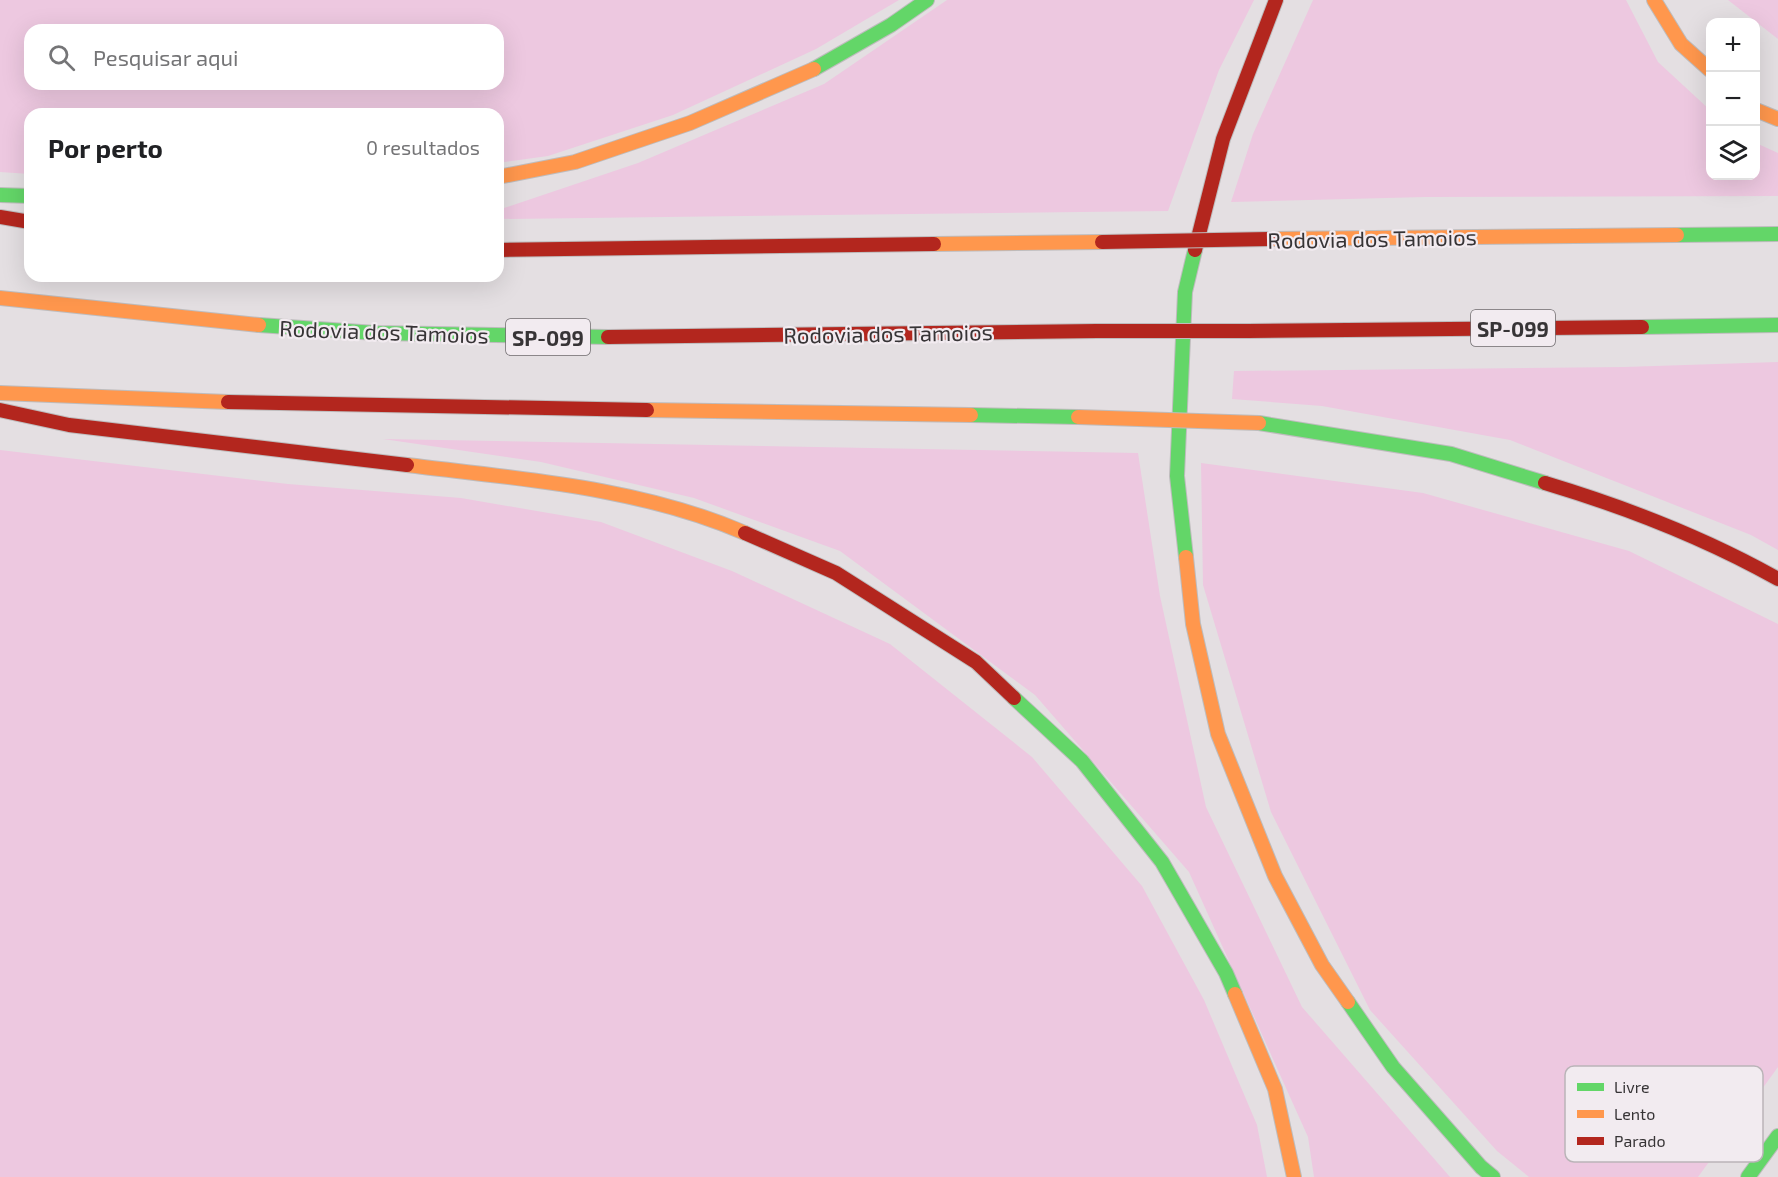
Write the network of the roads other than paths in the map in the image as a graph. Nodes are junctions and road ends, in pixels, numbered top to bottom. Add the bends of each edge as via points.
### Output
1 (927, 0) edge
2 (1276, 0) edge
3 (1654, 0) edge
4 (1706, 66) edge
5 (1760, 112) edge
6 (1778, 119) edge
7 (504, 176) edge
8 (0, 195) edge
9 (24, 196) edge
10 (0, 217) edge
11 (24, 221) edge
12 (1778, 234) edge
13 (504, 250) edge
14 (0, 298) edge
15 (1778, 325) edge
16 (0, 393) edge
17 (0, 410) edge
18 (1778, 579) edge
19 (1778, 1136) edge
20 (1763, 1156) edge
21 (1759, 1162) edge
22 (1294, 1177) edge
23 (1493, 1177) edge
24 (1748, 1177) edge

1 - 7 highway via 811,71 690,123 575,162
2 - 23 highway via 1223,139 1185,292 1177,476 1193,624 1218,734 1275,876 1322,965 1393,1067
3 - 4 highway via 1681,44
5 - 6 highway
8 - 9 highway
10 - 11 highway
12 - 13 highway, Rodovia dos Tamoios, bridge
14 - 15 highway, Rodovia dos Tamoios / SP-099, bridge via 205,321 376,333 571,337
16 - 18 highway, bridge via 275,404 1259,423 1462,458 1602,500 1741,558
17 - 22 highway via 69,425 588,487 715,520 836,573 976,662 1082,761 1162,862 1226,974 1275,1089
19 - 20 highway
21 - 24 highway

